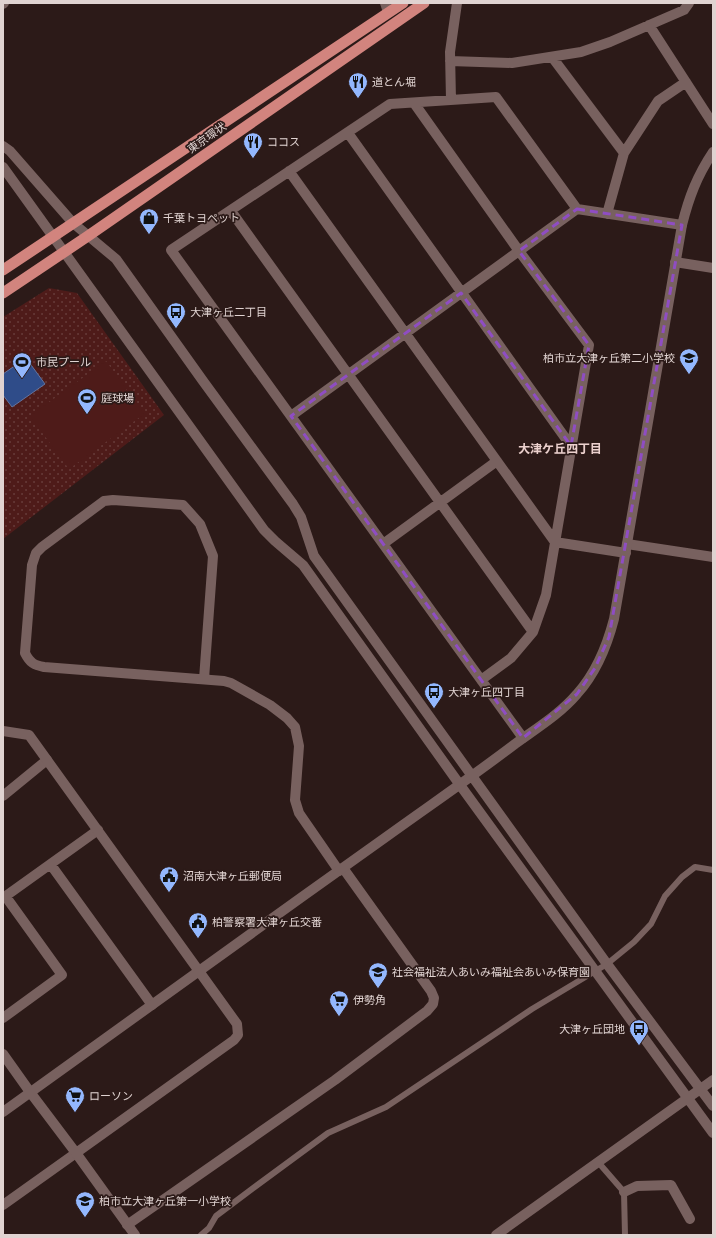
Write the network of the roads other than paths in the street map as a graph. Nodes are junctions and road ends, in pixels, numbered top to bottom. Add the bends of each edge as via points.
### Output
1 (403, 3) edge
2 (424, 3) edge
3 (457, 3) edge
4 (689, 3) edge
5 (387, 8) edge
6 (649, 25) junction
7 (552, 57) junction
8 (450, 60) junction
9 (686, 82) junction
10 (452, 100) junction
11 (414, 103) junction
12 (713, 124) edge
13 (348, 133) junction
14 (3, 146) edge
15 (713, 152) edge
16 (624, 153) junction
17 (3, 167) edge
18 (289, 171) junction
19 (577, 209) junction
20 (231, 211) junction
21 (607, 214) junction
22 (74, 222) junction
23 (682, 225) junction
24 (53, 236) junction
25 (88, 236) junction
26 (519, 251) junction
27 (64, 252) junction
28 (675, 262) junction
29 (713, 268) edge
30 (3, 270) edge
31 (3, 292) edge
32 (461, 293) junction
33 (405, 334) junction
34 (348, 374) junction
35 (291, 416) junction
36 (571, 446) junction
37 (497, 461) junction
38 (440, 502) junction
39 (555, 542) junction
40 (383, 544) junction
41 (627, 549) junction
42 (713, 557) edge
43 (533, 632) junction
44 (204, 679) junction
45 (481, 680) junction
46 (3, 731) edge
47 (523, 738) junction
48 (47, 760) junction
49 (473, 776) junction
50 (460, 785) junction
51 (3, 796) edge
52 (98, 830) junction
53 (51, 865) junction
54 (341, 869) junction
55 (713, 870) edge
56 (4, 898) edge
57 (607, 964) junction
58 (595, 970) junction
59 (199, 971) junction
60 (152, 1005) junction
61 (3, 1018) edge
62 (3, 1054) edge
63 (713, 1080) edge
64 (701, 1088) junction
65 (30, 1092) junction
66 (688, 1097) junction
67 (713, 1106) edge
68 (3, 1112) edge
69 (713, 1133) edge
70 (76, 1153) junction
71 (598, 1162) junction
72 (624, 1192) junction
73 (3, 1205) edge
74 (690, 1219) dead end
75 (127, 1224) junction
76 (135, 1235) edge
77 (201, 1235) edge
78 (496, 1235) edge
79 (625, 1235) edge

1 - 5 highway, 東京環状
2 - 25 highway, 東京環状
3 - 8 street
4 - 6 street via 684,10
5 - 22 highway, 東京環状
6 - 7 street via 581,52
6 - 9 street
7 - 8 street via 512,63
7 - 16 street
8 - 10 street
9 - 12 street
9 - 16 street via 658,101
10 - 11 street
10 - 19 street via 496,97
11 - 13 street via 390,104
11 - 26 street
13 - 18 street
13 - 32 street
14 - 22 street
15 - 23 street via 695,183
16 - 21 street
17 - 24 street
18 - 20 street
18 - 33 street
19 - 21 street
19 - 26 street
20 - 34 street
20 - 35 street via 171,250
21 - 23 street
22 - 24 highway, 東京環状
22 - 25 street
23 - 28 street
24 - 27 street
24 - 30 highway, 東京環状
25 - 27 highway, 東京環状
25 - 49 street via 116,259 292,504 301,517 314,556
26 - 32 street
26 - 36 street via 589,345
27 - 31 highway, 東京環状
27 - 50 street via 264,530 303,565
28 - 29 street
28 - 41 street
32 - 33 street
32 - 36 street
33 - 34 street
33 - 37 street
34 - 35 street
34 - 38 street
35 - 40 street
36 - 39 street
37 - 38 street
37 - 39 street
38 - 40 street
38 - 43 street
39 - 41 street
39 - 43 street via 546,595
40 - 45 street
41 - 42 street
41 - 47 street via 614,619 595,668 587,682 566,704
43 - 45 street via 511,658
44 - 44 street via 213,556 200,524 183,505 104,501 36,553 32,566 25,653 29,662 44,667
44 - 54 street via 231,683 270,705 295,728 299,746 295,800 299,812
45 - 47 street
46 - 48 street via 29,735
47 - 49 street
48 - 51 street
48 - 52 street
49 - 50 street
49 - 57 street
50 - 54 street
50 - 58 street
52 - 53 street
52 - 59 street
53 - 56 street
53 - 60 street
54 - 59 street
54 - 75 street via 431,990 433,1004 335,1080
55 - 57 lane via 695,867 682,876 665,896 651,924
56 - 61 street via 62,975
57 - 58 lane
57 - 64 street
58 - 66 street
58 - 77 lane via 386,1107 328,1133 216,1216
59 - 60 street
59 - 70 street via 237,1024 238,1035
60 - 65 street
62 - 65 street
63 - 64 street
64 - 66 street
64 - 67 street
65 - 68 street
65 - 70 street
66 - 69 street
66 - 71 street
70 - 73 street
70 - 75 street
71 - 72 lane
71 - 78 street
72 - 74 street via 637,1186 670,1185
72 - 79 lane
75 - 76 street

